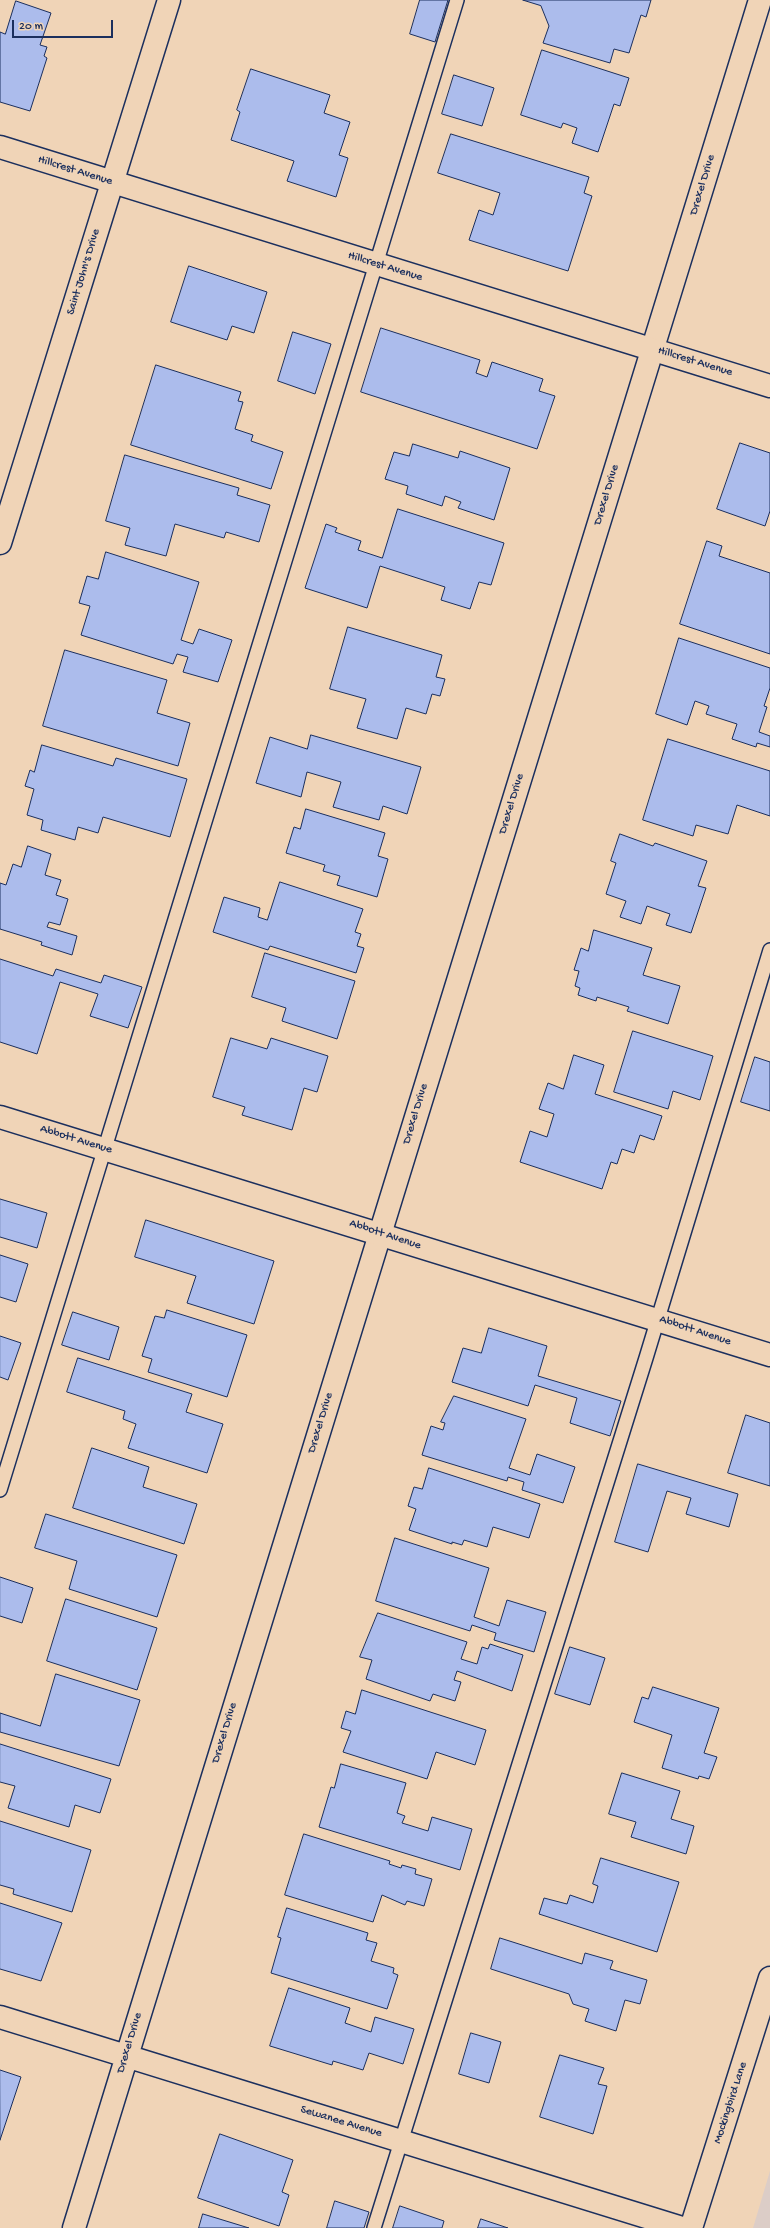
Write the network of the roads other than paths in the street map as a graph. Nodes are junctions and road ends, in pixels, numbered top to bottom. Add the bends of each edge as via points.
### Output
1 (169, 0) edge
2 (457, 0) edge
3 (760, 0) edge
4 (0, 148) edge
5 (112, 182) junction
6 (376, 264) junction
7 (652, 349) junction
8 (770, 386) edge
9 (0, 543) edge
10 (770, 950) edge
11 (0, 1117) edge
12 (105, 1149) junction
13 (379, 1233) junction
14 (658, 1319) junction
15 (770, 1355) edge
16 (0, 1490) edge
17 (768, 1990) edge
18 (0, 2017) edge
19 (126, 2056) junction
20 (400, 2141) junction
21 (74, 2228) edge
22 (374, 2228) edge
23 (682, 2228) edge
24 (691, 2228) edge

1 - 5 street, Saint John's Drive
2 - 6 lane
3 - 7 street, Drexel Drive
4 - 5 street, Hillcrest Avenue
5 - 6 street, Hillcrest Avenue
5 - 9 street, Saint John's Drive
6 - 7 street, Hillcrest Avenue
6 - 12 lane
7 - 8 street, Hillcrest Avenue
7 - 13 street, Drexel Drive
10 - 14 lane
11 - 12 street, Abbott Avenue
12 - 13 street, Abbott Avenue
12 - 16 lane
13 - 14 street, Abbott Avenue
13 - 19 street, Drexel Drive
14 - 15 street, Abbott Avenue
14 - 20 lane
17 - 24 street, Mockingbird Lane
18 - 19 street, Sewanee Avenue
19 - 20 street, Sewanee Avenue
19 - 21 street, Drexel Drive
20 - 22 lane
20 - 23 street, Sewanee Avenue

